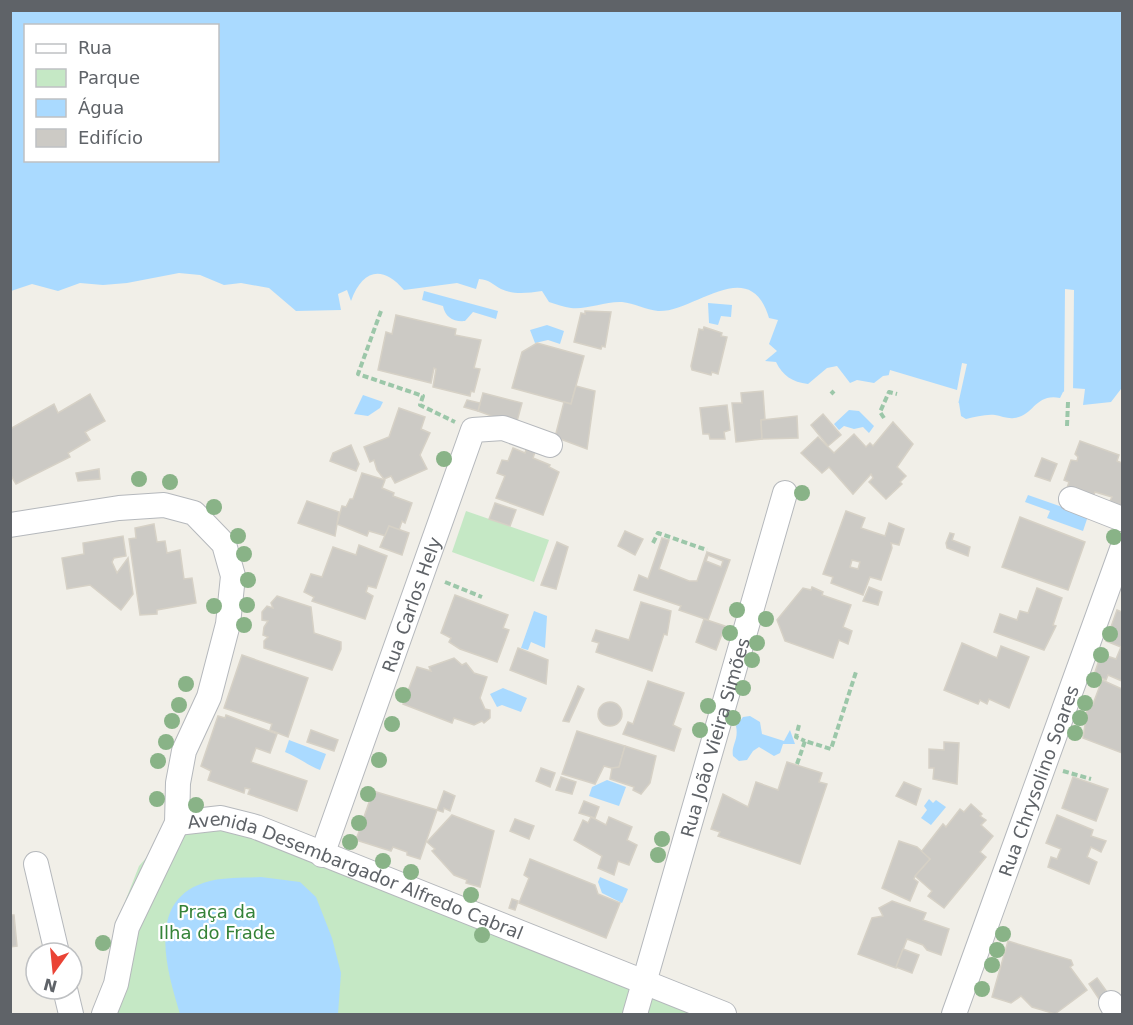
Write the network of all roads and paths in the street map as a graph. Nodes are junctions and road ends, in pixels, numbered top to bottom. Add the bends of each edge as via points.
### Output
1 (381, 311) dead end
2 (897, 394) dead end
3 (1068, 402) dead end
4 (884, 418) dead end
5 (1067, 426) dead end
6 (473, 430) junction
7 (550, 445) dead end
8 (785, 493) dead end
9 (1071, 499) dead end
10 (1122, 519) edge
11 (10, 525) edge
12 (653, 543) dead end
13 (1122, 549) edge
14 (707, 550) dead end
15 (445, 582) dead end
16 (482, 597) dead end
17 (856, 672) dead end
18 (799, 725) dead end
19 (806, 741) junction
20 (797, 764) dead end
21 (1045, 765) junction
22 (1091, 779) dead end
23 (177, 823) junction
24 (322, 855) junction
25 (36, 864) dead end
26 (54, 941) edge
27 (645, 982) junction
28 (104, 1014) edge
29 (636, 1014) edge
30 (724, 1014) edge
31 (954, 1014) edge

1 - 6 path via 358,374 423,396 420,405
2 - 4 path via 890,392 884,399 880,412
3 - 5 path
6 - 7 street via 503,428
6 - 24 street, Rua Carlos Hely
8 - 27 street, Rua João Vieira Simões
9 - 10 street
11 - 23 street via 164,505 194,513 224,544 233,576 228,624 209,697 184,751
12 - 14 path via 658,534
13 - 21 street, Rua Chrysolino Soares
15 - 16 path
17 - 19 path via 831,749
18 - 19 path via 796,737
19 - 20 path
21 - 22 path
21 - 31 street, Rua Chrysolino Soares
23 - 24 street, Avenida Desembargador Alfredo Cabral via 221,818 256,827
23 - 28 street, Avenida Desembargador Alfredo Cabral via 127,927 116,984
24 - 27 street, Avenida Desembargador Alfredo Cabral
25 - 26 street
27 - 29 street, Rua João Vieira Simões
27 - 30 street, Avenida Desembargador Alfredo Cabral

